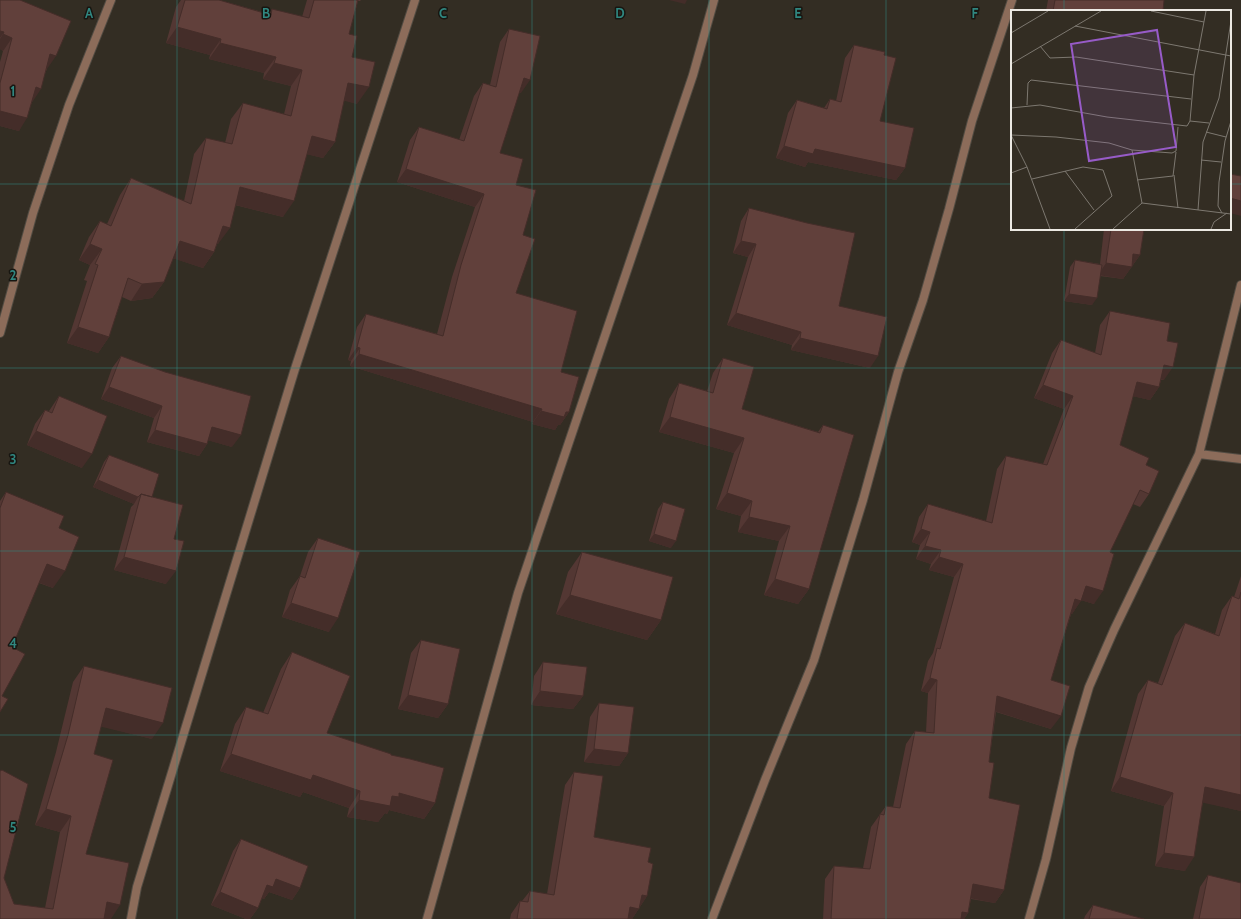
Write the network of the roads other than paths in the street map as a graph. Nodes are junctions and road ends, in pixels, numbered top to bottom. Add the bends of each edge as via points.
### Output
1 (111, 0) edge
2 (415, 0) edge
3 (714, 0) edge
4 (1012, 0) edge
5 (1241, 285) edge
6 (0, 333) edge
7 (1199, 454) junction
8 (1241, 459) edge
9 (131, 919) edge
10 (427, 919) edge
11 (712, 919) edge
12 (1029, 919) edge

1 - 6 street via 69,105 32,213
2 - 9 street via 294,372 137,887
3 - 10 street via 693,75 518,593
4 - 11 street via 972,121 949,209 898,372 863,500 814,660
5 - 7 street
7 - 8 street
7 - 12 street via 1089,687 1071,748 1046,859

